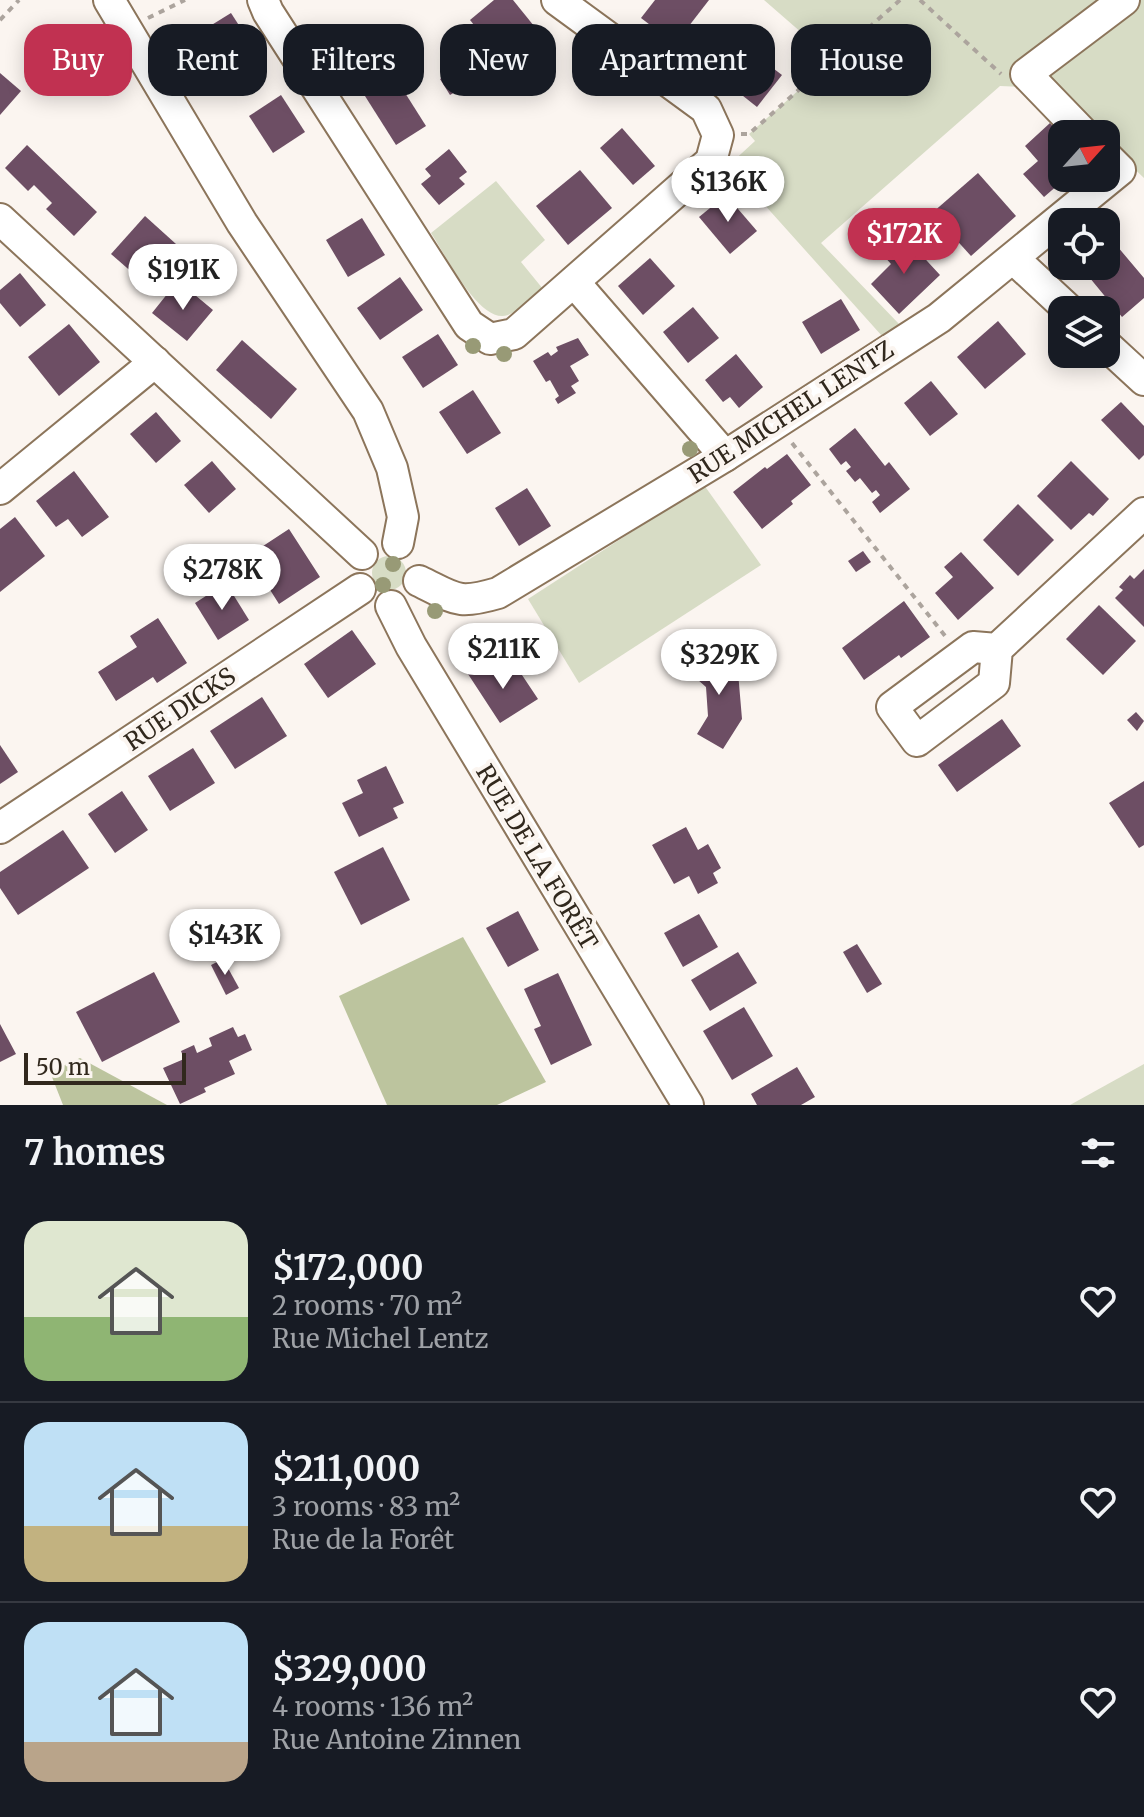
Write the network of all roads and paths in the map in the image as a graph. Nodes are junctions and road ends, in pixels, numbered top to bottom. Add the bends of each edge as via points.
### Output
1 (19, 0) edge
2 (109, 0) edge
3 (185, 0) edge
4 (263, 0) edge
5 (557, 0) edge
6 (900, 0) edge
7 (920, 0) edge
8 (1124, 0) edge
9 (0, 20) edge
10 (124, 24) edge
11 (132, 26) edge
12 (132, 36) edge
13 (1026, 74) junction
14 (1070, 120) edge
15 (718, 135) junction
16 (1094, 192) edge
17 (0, 219) edge
18 (1014, 259) junction
19 (574, 282) junction
20 (1054, 296) edge
21 (1120, 358) edge
22 (155, 362) junction
23 (1144, 380) edge
24 (783, 432) dead end
25 (725, 456) junction
26 (0, 489) edge
27 (1144, 513) edge
28 (398, 543) junction
29 (362, 554) junction
30 (419, 581) junction
31 (360, 589) junction
32 (391, 606) junction
33 (955, 648) dead end
34 (997, 649) dead end
35 (0, 828) edge
36 (688, 1105) edge

1 - 9 path
2 - 10 street
3 - 11 path
4 - 19 street via 469,325 490,339 514,334
5 - 15 street via 706,109
6 - 15 path via 749,134
7 - 13 path via 1002,74
8 - 13 street
12 - 28 street via 242,223 368,411 395,480 403,517
13 - 14 street
15 - 19 street via 711,161
16 - 18 street, RUE MICHEL LENTZ
17 - 22 street
18 - 20 street
18 - 25 street, RUE MICHEL LENTZ via 939,318
19 - 25 street
21 - 23 street
22 - 26 street
22 - 29 street
24 - 33 path
25 - 30 street, RUE MICHEL LENTZ via 498,593 469,601
27 - 34 street
28 - 29 street via 378,543
28 - 30 street via 419,565
29 - 31 street via 356,571
30 - 32 street via 409,598
31 - 32 street via 373,602
31 - 35 street, RUE DICKS
32 - 36 street, RUE DE LA FORÊT

